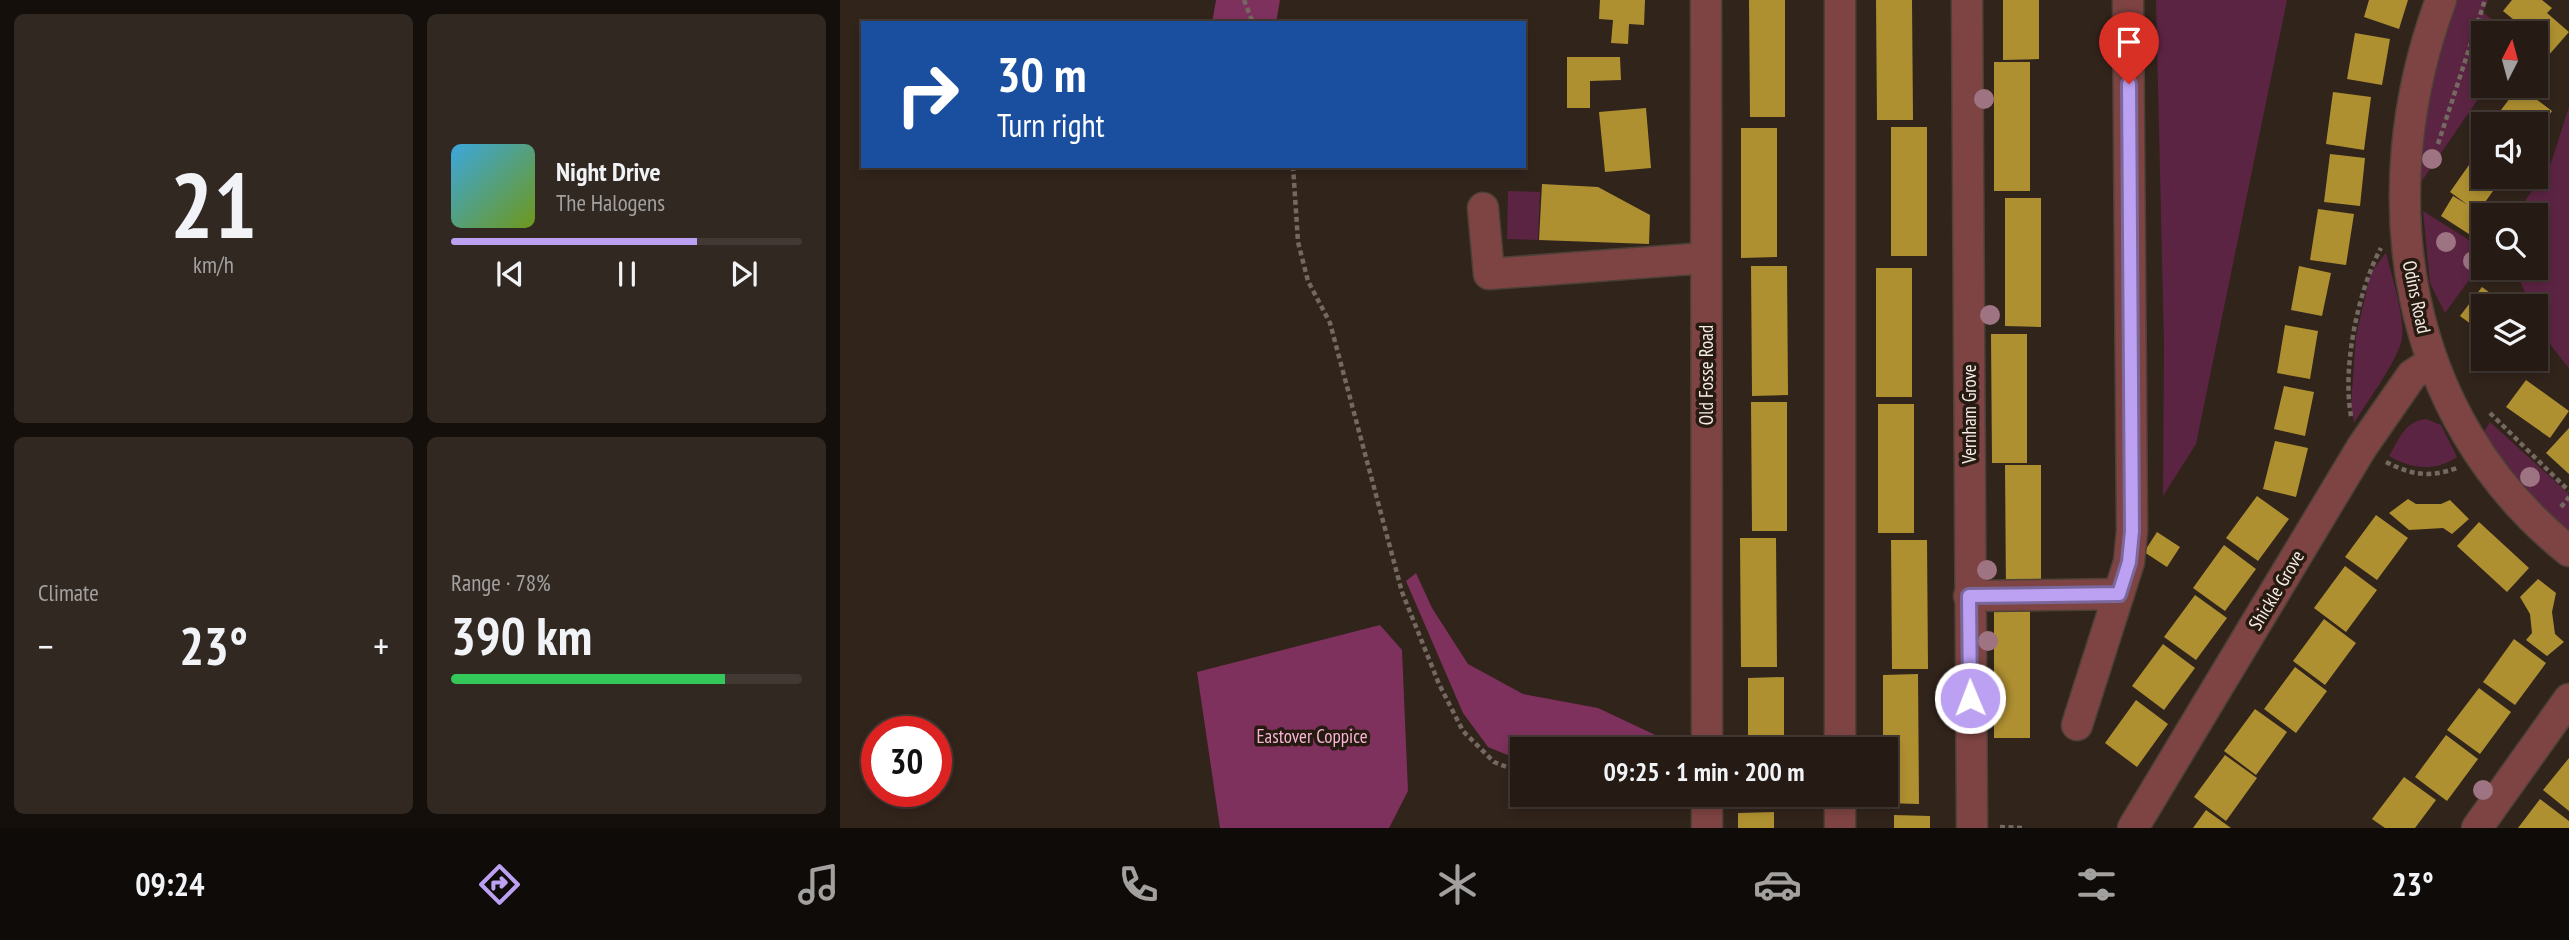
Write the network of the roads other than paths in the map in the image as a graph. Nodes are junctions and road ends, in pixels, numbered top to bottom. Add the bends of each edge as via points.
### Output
1 (1706, 0) edge
2 (1840, 0) edge
3 (1967, 0) edge
4 (2128, 0) edge
5 (2441, 0) edge
6 (1483, 208) dead end
7 (1706, 258) junction
8 (2432, 362) junction
9 (2569, 551) edge
10 (2119, 594) junction
11 (1969, 596) junction
12 (2569, 699) edge
13 (2077, 725) dead end
14 (1707, 737) edge
15 (1840, 737) edge
16 (1840, 807) edge
17 (2485, 825) edge
18 (1840, 828) edge
19 (1972, 828) edge
20 (2133, 828) edge

1 - 7 street, Old Fosse Road
2 - 15 street
3 - 11 street, Vernham Grove
4 - 10 street via 2132,531
5 - 8 street, Odins Road via 2415,93 2403,206 2408,265
6 - 7 street via 1489,274
7 - 14 street, Old Fosse Road
8 - 9 street, Odins Road via 2479,455 2510,497
8 - 20 street, Shickle Grove via 2412,375 2362,447
10 - 11 street
10 - 13 street
11 - 19 street, Vernham Grove
12 - 17 street
16 - 18 street

